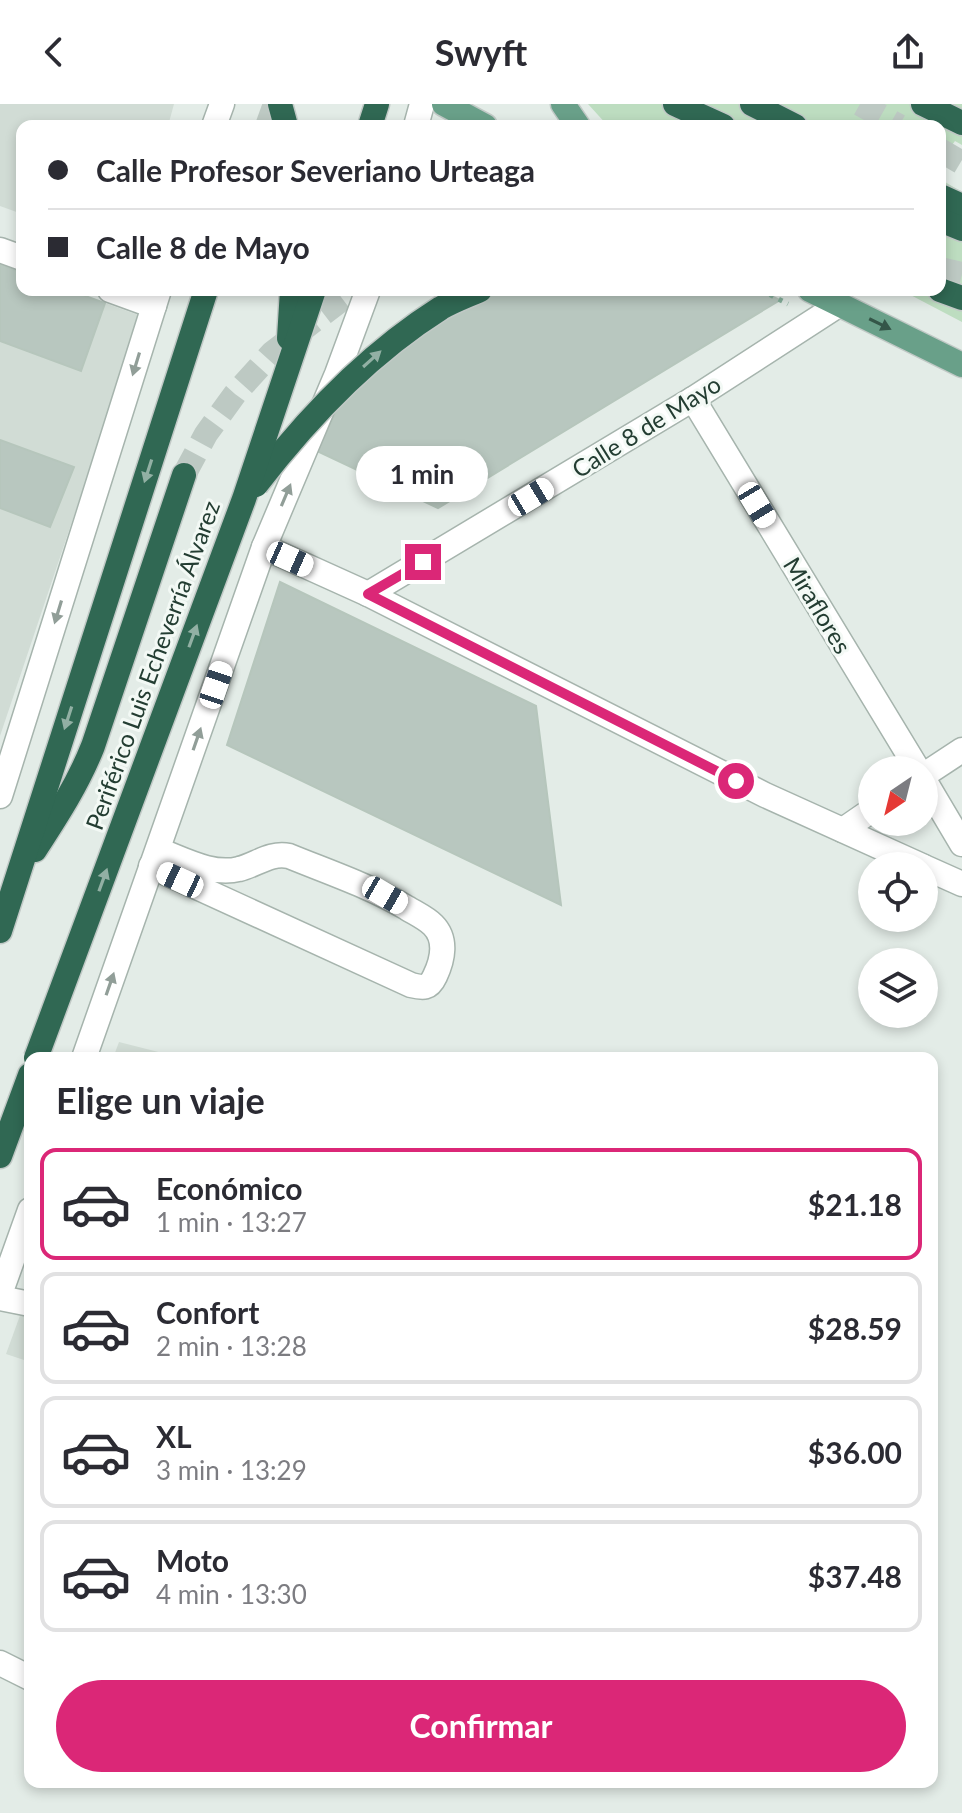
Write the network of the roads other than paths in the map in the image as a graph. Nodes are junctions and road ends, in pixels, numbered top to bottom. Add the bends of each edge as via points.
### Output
1 (444, 104) edge
2 (675, 104) edge
3 (752, 104) edge
4 (923, 104) edge
5 (474, 120) edge
6 (710, 120) edge
7 (783, 120) edge
8 (962, 123) edge
9 (204, 296) edge
10 (292, 296) edge
11 (312, 296) edge
12 (366, 296) edge
13 (467, 296) edge
14 (823, 296) edge
15 (157, 298) edge
16 (840, 304) junction
17 (962, 365) edge
18 (288, 368) junction
19 (693, 399) junction
20 (184, 475) tunnel mouth
21 (244, 499) junction
22 (264, 547) junction
23 (368, 594) junction
24 (962, 750) edge
25 (910, 756) edge
26 (938, 768) edge
27 (0, 796) edge
28 (938, 802) edge
29 (858, 820) edge
30 (843, 830) junction
31 (962, 844) edge
32 (892, 852) edge
33 (155, 858) junction
34 (20, 872) junction
35 (938, 873) edge
36 (962, 884) edge
37 (0, 931) edge
38 (38, 1052) edge
39 (86, 1052) edge
40 (24, 1091) edge
41 (0, 1156) edge
42 (24, 1227) edge
43 (0, 1296) edge
44 (24, 1302) edge
45 (0, 1663) edge
46 (24, 1675) edge

1 - 5 main road
2 - 6 highway
3 - 7 highway
4 - 8 highway
9 -> 34 highway
10 - 18 highway, bridge
11 - 18 highway, Periférico Luis Echeverría Álvarez, bridge
22 -> 12 street
21 -> 13 highway, bridge via 307,422 376,354
14 - 16 main road
15 -> 27 street
16 -> 17 main road
16 - 19 street, Calle 8 de Mayo
18 - 21 highway, Periférico Luis Echeverría Álvarez, bridge
19 - 23 street, Calle 8 de Mayo
19 - 25 street, Miraflores
20 - 34 highway via 88,759
38 -> 21 highway, Periférico Luis Echeverría Álvarez, bridge
22 - 23 street
33 -> 22 street
23 - 30 street
24 - 26 street
28 - 31 street
29 - 30 street
30 - 32 street
33 - 33 street via 411,985 428,987 443,956 434,926 418,914 385,895 281,855 223,871
39 -> 33 street
34 - 37 highway
35 - 36 street
40 - 41 highway
42 - 43 street
43 - 44 street
45 - 46 street

